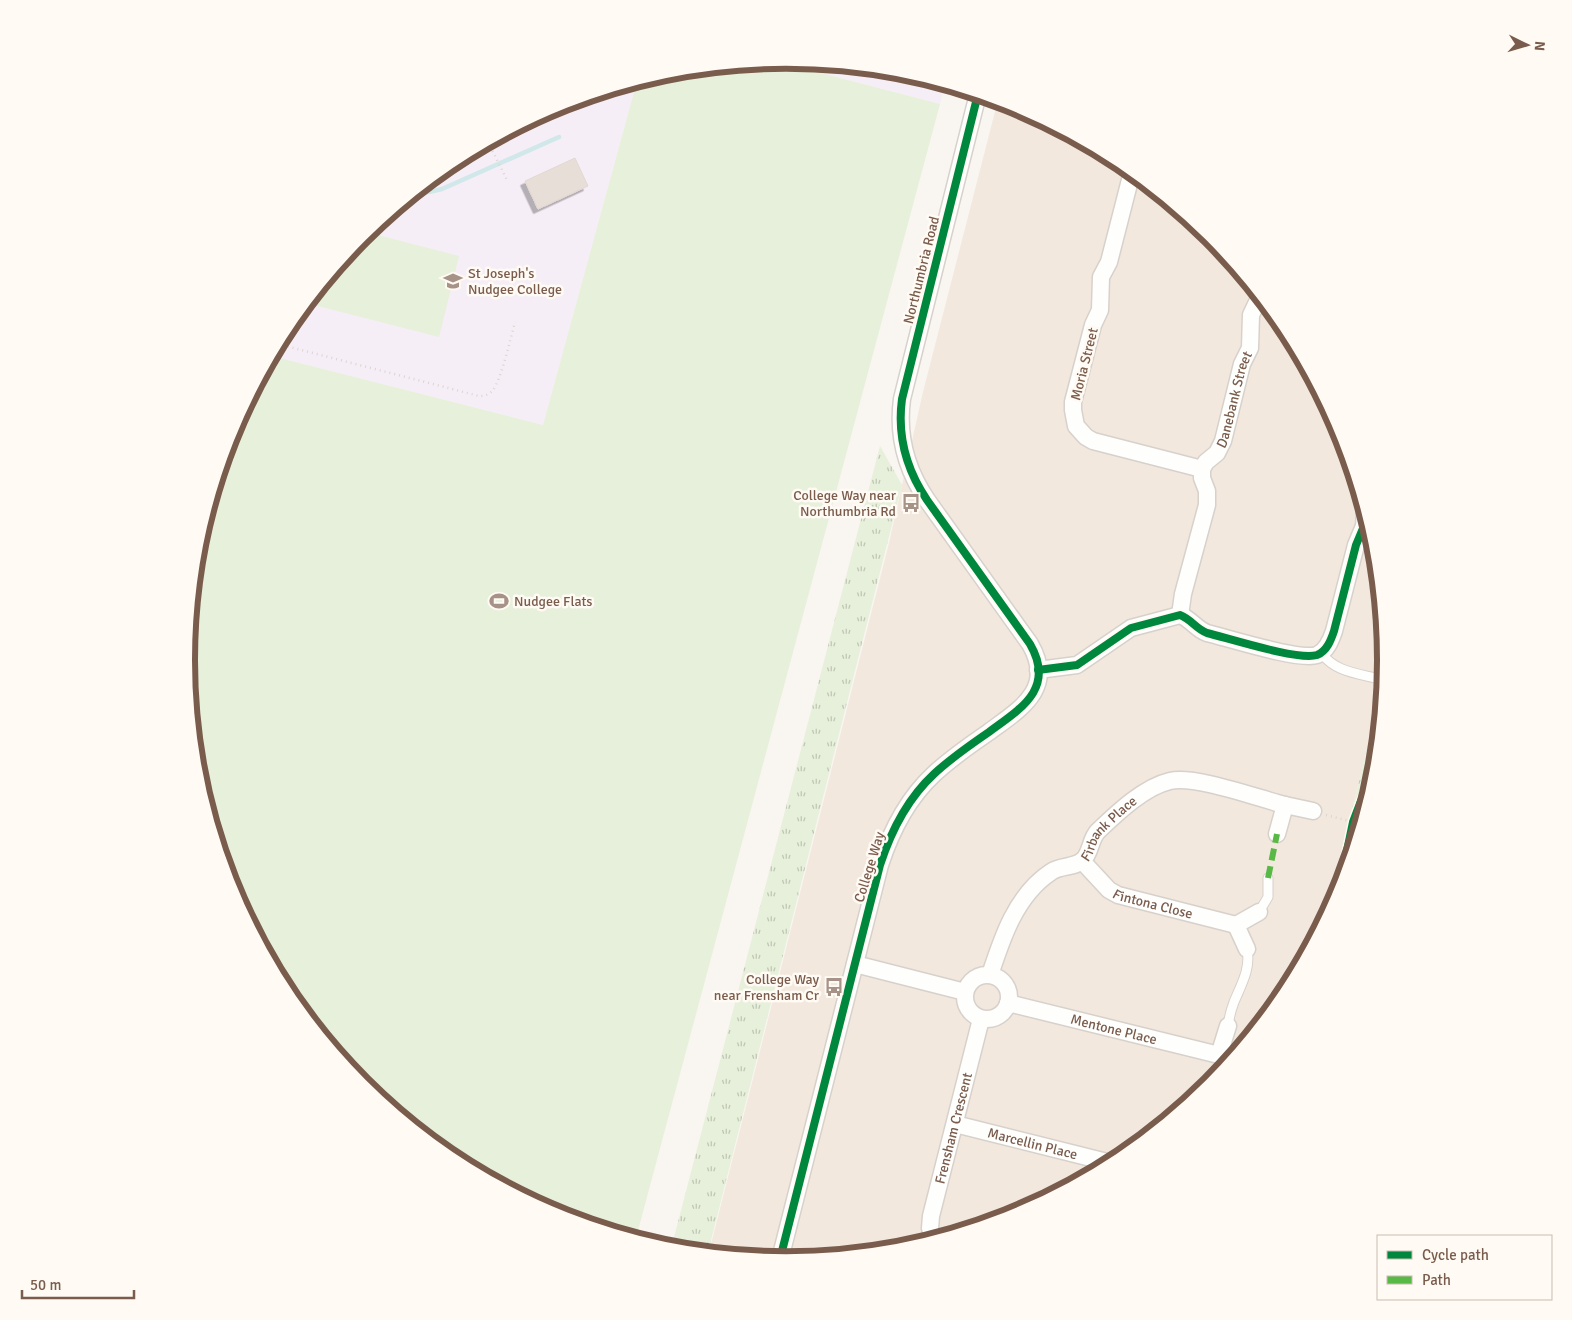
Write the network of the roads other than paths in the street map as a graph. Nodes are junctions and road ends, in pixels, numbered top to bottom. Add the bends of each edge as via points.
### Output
1 (976, 100) edge
2 (1130, 180) edge
3 (1257, 303) edge
4 (905, 453) joint
5 (1202, 470) junction
6 (1362, 530) edge
7 (1180, 615) junction
8 (1321, 653) junction
9 (1038, 670) junction
10 (1375, 678) dead end
11 (1285, 805) junction
12 (1313, 811) road end
13 (1277, 834) dead end
14 (1082, 861) junction
15 (1268, 878) dead end
16 (1259, 912) joint
17 (1236, 925) junction
18 (1247, 949) joint
19 (855, 964) junction
20 (990, 975) junction
21 (965, 992) junction
22 (1008, 1003) junction
23 (981, 1019) junction
24 (1228, 1026) joint
25 (1225, 1057) edge
26 (955, 1124) junction
27 (1101, 1160) edge
28 (932, 1233) edge
29 (782, 1251) edge

1 - 4 street, Northumbria Road via 902,399 900,426
2 - 5 street, Moria Street via 1109,262 1101,277 1100,310 1073,402 1074,418 1080,432 1093,441
3 - 5 street, Danebank Street via 1251,315 1250,348 1242,364 1223,441
4 - 9 street, College Way via 920,490 1030,644
5 - 7 street via 1207,505
6 - 8 street via 1334,631
7 - 8 street via 1207,633 1295,655
7 - 9 street via 1131,628 1076,665
8 - 10 lane via 1340,669
9 - 19 street, College Way via 1032,695 1022,708 933,774 904,811 891,834 880,865
11 - 12 street, Firbank Place
11 - 13 street
11 - 14 street, Firbank Place via 1192,780 1170,780 1150,788 1100,829
14 - 17 street, Fintona Close via 1109,890 1118,895
14 - 20 street, Firbank Place via 1053,870 1028,894 1010,920
15 - 16 lane via 1268,897
16 - 17 street
17 - 18 street
18 - 24 lane, Mentone Place via 1249,963
19 - 21 street
19 - 29 street, College Way
20 - 21 street via 972,980
20 - 22 street via 997,977 1007,988
21 - 23 street via 966,1006
22 - 23 street via 995,1018
22 - 25 street, Mentone Place
23 - 26 street, Frensham Crescent
24 - 25 street, Mentone Place
26 - 27 street, Marcellin Place
26 - 28 street, Frensham Crescent via 931,1216

